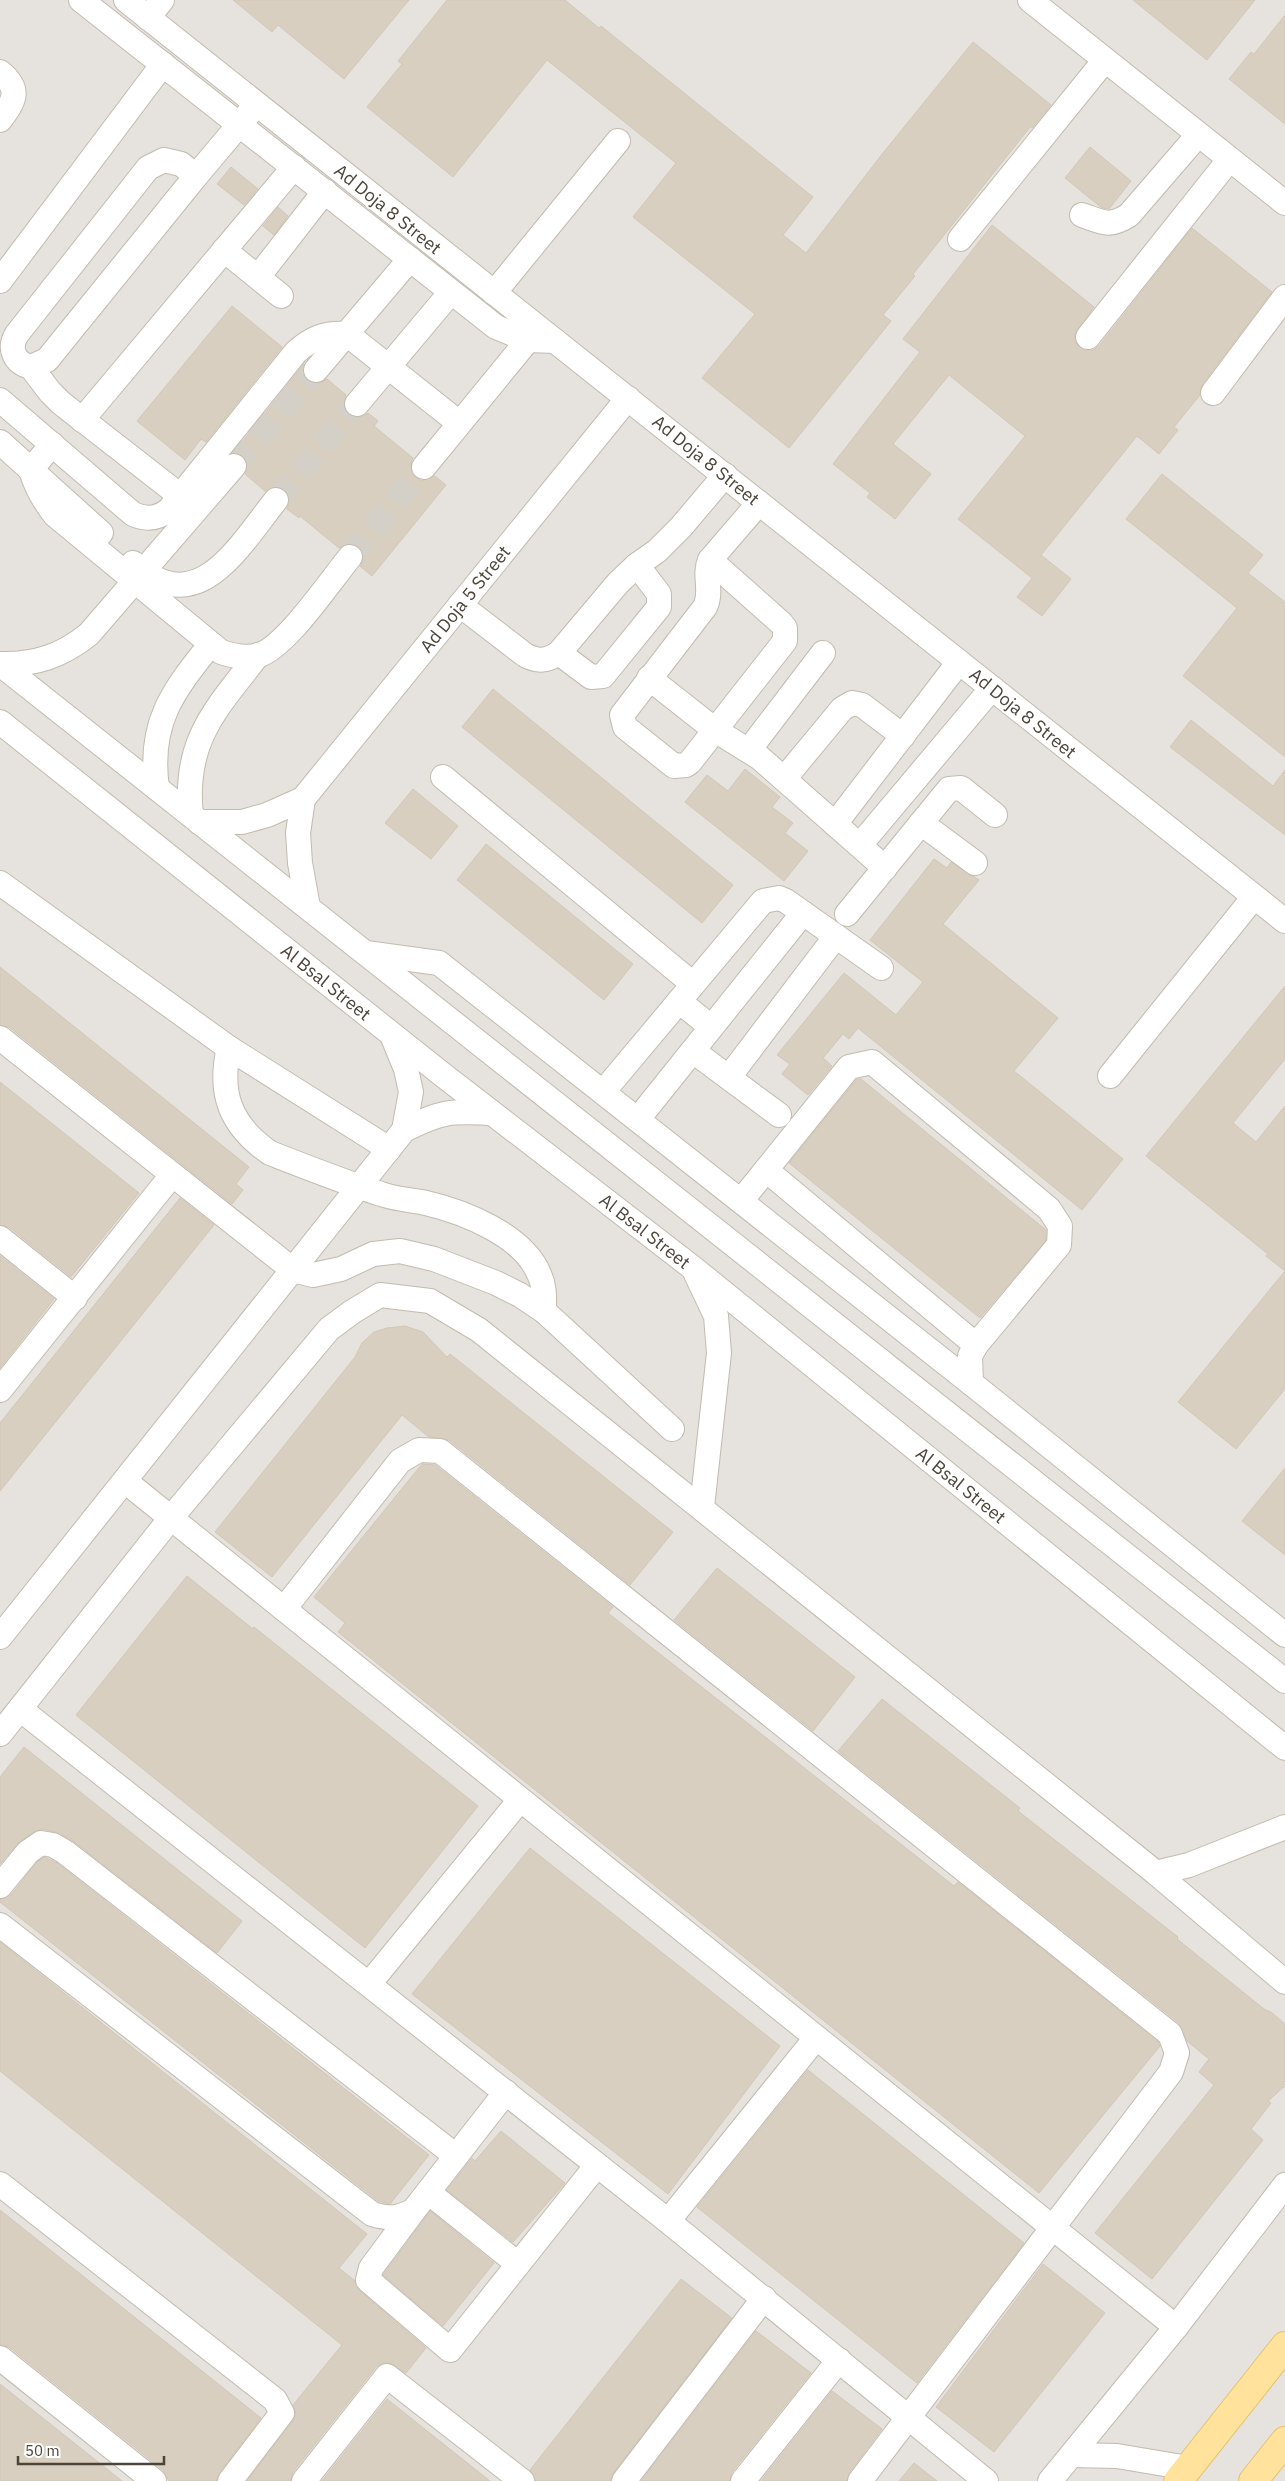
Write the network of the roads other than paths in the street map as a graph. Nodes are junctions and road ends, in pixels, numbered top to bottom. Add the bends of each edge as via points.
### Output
1 (82, 0) edge
2 (126, 0) edge
3 (1030, 0) edge
4 (155, 9) edge
5 (1104, 60) junction
6 (163, 64) junction
7 (0, 72) edge
8 (256, 104) junction
9 (0, 120) edge
10 (240, 124) junction
11 (1198, 135) junction
12 (618, 141) dead end
13 (1229, 160) junction
14 (294, 167) junction
15 (196, 176) junction
16 (324, 192) junction
17 (1284, 201) edge
18 (1082, 215) dead end
19 (960, 238) dead end
20 (224, 250) junction
21 (410, 259) junction
22 (258, 277) junction
23 (0, 281) edge
24 (450, 292) junction
25 (494, 294) junction
26 (280, 296) dead end
27 (1285, 297) edge
28 (347, 334) junction
29 (1088, 337) dead end
30 (528, 340) junction
31 (555, 341) junction
32 (388, 366) junction
33 (31, 367) junction
34 (316, 370) tunnel mouth
35 (1213, 393) dead end
36 (628, 398) junction
37 (0, 400) edge
38 (357, 404) tunnel mouth
39 (82, 420) junction
40 (459, 423) junction
41 (0, 442) edge
42 (52, 444) junction
43 (234, 466) tunnel mouth
44 (424, 467) tunnel mouth
45 (30, 470) junction
46 (725, 475) junction
47 (276, 500) tunnel mouth
48 (759, 502) junction
49 (188, 503) junction
50 (128, 509) junction
51 (105, 538) junction
52 (350, 557) tunnel mouth
53 (710, 560) junction
54 (636, 565) junction
55 (139, 577) junction
56 (460, 605) junction
57 (210, 645) junction
58 (823, 653) dead end
59 (559, 654) junction
60 (258, 655) junction
61 (959, 662) junction
62 (0, 664) edge
63 (649, 678) junction
64 (992, 688) junction
65 (0, 722) edge
66 (715, 730) junction
67 (903, 736) junction
68 (750, 750) junction
69 (443, 777) dead end
70 (784, 779) junction
71 (157, 788) junction
72 (303, 799) junction
73 (995, 815) dead end
74 (195, 818) junction
75 (921, 823) junction
76 (835, 824) junction
77 (860, 845) junction
78 (975, 863) dead end
79 (885, 868) junction
80 (0, 883) edge
81 (1254, 897) junction
82 (308, 907) junction
83 (803, 913) junction
84 (847, 914) dead end
85 (1285, 921) edge
86 (836, 936) junction
87 (366, 953) junction
88 (881, 968) dead end
89 (686, 993) junction
90 (711, 1028) junction
91 (391, 1033) junction
92 (0, 1038) edge
93 (229, 1048) junction
94 (693, 1050) junction
95 (1110, 1076) dead end
96 (729, 1078) junction
97 (603, 1092) junction
98 (492, 1113) junction
99 (779, 1115) dead end
100 (638, 1119) junction
101 (404, 1130) junction
102 (389, 1149) junction
103 (766, 1170) junction
104 (172, 1174) junction
105 (360, 1186) junction
106 (741, 1201) junction
107 (0, 1238) edge
108 (693, 1268) junction
109 (293, 1270) junction
110 (75, 1298) junction
111 (544, 1311) junction
112 (976, 1345) junction
113 (971, 1383) junction
114 (0, 1390) edge
115 (672, 1430) dead end
116 (125, 1481) junction
117 (702, 1508) junction
118 (170, 1519) junction
119 (284, 1609) junction
120 (1285, 1635) edge
121 (0, 1637) edge
122 (1285, 1681) edge
123 (20, 1709) junction
124 (0, 1734) edge
125 (1285, 1748) edge
126 (520, 1800) junction
127 (1285, 1827) edge
128 (1156, 1873) junction
129 (0, 1886) edge
130 (0, 1925) edge
131 (1285, 1982) edge
132 (369, 1984) junction
133 (816, 2038) junction
134 (506, 2092) junction
135 (456, 2156) junction
136 (597, 2165) junction
137 (0, 2184) edge
138 (1285, 2185) edge
139 (421, 2201) junction
140 (668, 2222) junction
141 (1054, 2229) junction
142 (518, 2264) junction
143 (764, 2298) junction
144 (1176, 2327) junction
145 (1285, 2346) edge
146 (0, 2358) edge
147 (839, 2360) junction
148 (909, 2418) junction
149 (1285, 2441) edge
150 (1072, 2454) junction
151 (1266, 2472) edge
152 (1183, 2474) edge
153 (154, 2481) edge
154 (230, 2481) edge
155 (304, 2481) edge
156 (522, 2481) edge
157 (624, 2481) edge
158 (743, 2481) edge
159 (860, 2481) edge
160 (986, 2481) edge
161 (1050, 2481) edge

1 - 6 street
2 - 4 street, Ad Doja 8 Street
3 - 5 street
4 - 8 street, Ad Doja 8 Street
5 - 11 street
5 - 19 street
6 - 10 street
6 - 23 street
7 - 9 street via 11,82 14,93 11,105
8 - 10 street
8 - 25 street, Ad Doja 8 Street
10 - 14 street
10 - 15 street
11 - 13 street
11 - 18 street via 1129,216 1108,224
12 - 25 street
13 - 17 street
13 - 29 street
14 - 16 street
14 - 20 street
15 - 33 street via 46,360
15 - 33 street via 170,160 158,161 148,168 14,339 15,358
16 - 21 street
16 - 22 street
20 - 22 street
20 - 39 street
21 - 24 street
21 - 28 street
22 - 26 street
24 - 30 street via 496,328
24 - 32 street
25 - 31 street, Ad Doja 8 Street
27 - 35 street
28 - 32 street
28 - 34 street
28 - 49 street via 314,338 296,352
30 - 31 street
30 - 40 street
31 - 36 street, Ad Doja 8 Street
32 - 38 street
32 - 40 street
33 - 39 street via 50,392
36 - 46 street, Ad Doja 8 Street
36 - 56 street, Ad Doja 5 Street
37 - 42 street
39 - 49 street
40 - 44 street
41 - 45 street
42 - 45 street
42 - 50 street
43 - 49 street
45 - 51 street
45 - 55 street via 40,494 55,515
46 - 48 street, Ad Doja 8 Street
46 - 54 street via 658,551
47 - 55 street via 220,568 207,578 191,584 174,584
48 - 53 street
48 - 61 street, Ad Doja 8 Street
49 - 50 street via 156,518 140,517
49 - 55 street
50 - 51 street
51 - 55 street
52 - 60 street via 280,643
53 - 63 street via 706,573 709,596 705,607
53 - 66 street via 781,623 786,634 782,647
54 - 59 street
54 - 59 street via 659,594 659,607 603,676 591,677
55 - 57 street
55 - 62 street via 106,618 74,646 38,662
56 - 59 street via 533,660 551,659
56 - 72 street, Ad Doja 5 Street
57 - 60 street via 233,656
57 - 71 street via 172,695 164,713 155,750
58 - 68 street
60 - 74 street via 218,707 199,740 190,777
61 - 64 street, Ad Doja 8 Street
61 - 67 street
62 - 71 street
63 - 66 street
63 - 66 street via 625,709 622,721 625,728 669,763 686,765
64 - 77 street
64 - 81 street, Ad Doja 8 Street
65 - 91 street, Al Bsal Street
66 - 68 street
67 - 70 street via 862,705 852,703 842,709
67 - 76 street
68 - 70 street
69 - 89 street
70 - 76 street
71 - 74 street
72 - 74 street, Ad Doja 5 Street via 242,822
72 - 82 street via 298,834
73 - 75 street via 958,787 946,792
74 - 82 street
75 - 78 street
75 - 79 street
76 - 77 street
77 - 79 street
79 - 84 street
80 - 93 street
81 - 85 street, Ad Doja 8 Street
81 - 95 street
82 - 87 street
83 - 86 street
83 - 89 street via 779,898 763,902
83 - 90 street
86 - 88 street
86 - 96 street
87 - 97 street via 439,963
87 - 122 street
89 - 90 street
89 - 97 street
90 - 94 street
91 - 98 street, Al Bsal Street
91 - 101 street via 406,1069 411,1092
92 - 104 street
93 - 102 street
93 - 105 street via 225,1073 228,1099 234,1116 256,1143 270,1153
94 - 96 street
94 - 100 street
96 - 99 street
97 - 100 street
98 - 101 street via 452,1111 433,1115
98 - 108 street, Al Bsal Street
100 - 106 street
101 - 102 street
102 - 105 street
103 - 106 street
103 - 112 street
103 - 112 street via 849,1067 872,1062 1048,1209 1060,1226 1059,1245
104 - 109 street
104 - 110 street
105 - 109 street
105 - 111 street via 383,1195 427,1203 472,1218 502,1233 523,1251 539,1273
106 - 113 street
107 - 110 street
108 - 117 street via 716,1316 719,1353
108 - 125 street, Al Bsal Street
109 - 111 street via 313,1275 341,1269 373,1254 400,1251 434,1259 496,1284
109 - 116 street
110 - 114 street
111 - 115 street
112 - 113 street via 970,1356
113 - 120 street
116 - 118 street
116 - 121 street
117 - 118 street via 479,1330 430,1301 380,1295 329,1329
117 - 128 street
118 - 119 street
118 - 123 street
119 - 126 street
119 - 141 street via 400,1461 419,1450 440,1451 1162,2027 1175,2043 1177,2053 1171,2072
123 - 124 street
123 - 132 street
126 - 132 street
126 - 133 street
127 - 128 street via 1189,1865
128 - 131 street
129 - 135 street via 28,1852 41,1843 65,1852
130 - 139 street via 372,2214 387,2219 400,2217
132 - 134 street
133 - 140 street
133 - 141 street
134 - 135 street
134 - 136 street
135 - 139 street
136 - 140 street
136 - 142 street
137 - 154 street via 275,2400 282,2413
138 - 144 street
139 - 142 street
139 - 142 street via 371,2268 368,2280 450,2350
140 - 143 street
141 - 144 street
141 - 148 street
143 - 147 street
143 - 157 street
144 - 150 street
145 - 152 main road
146 - 153 street
147 - 148 street
147 - 158 street
148 - 159 street
148 - 160 street
149 - 151 main road
150 - 152 street via 1117,2456
150 - 161 street
155 - 156 street via 387,2376

